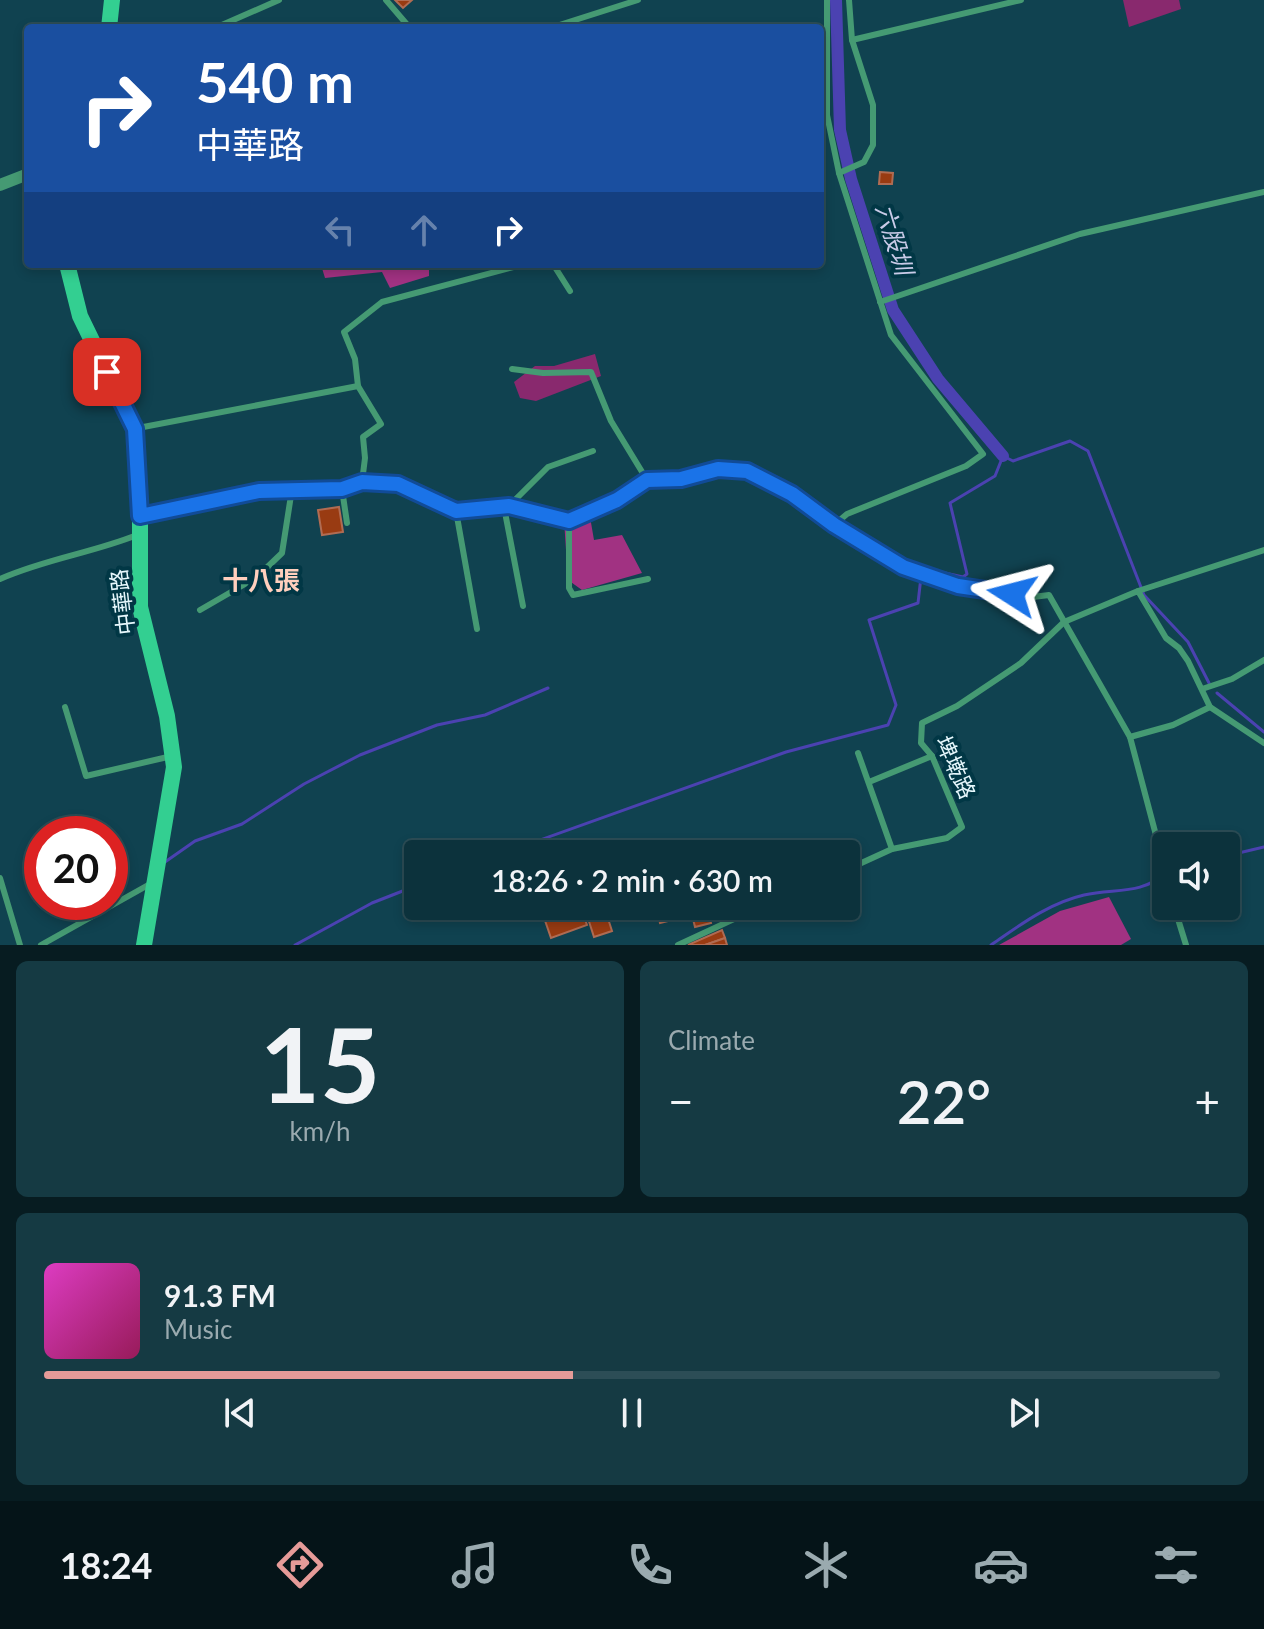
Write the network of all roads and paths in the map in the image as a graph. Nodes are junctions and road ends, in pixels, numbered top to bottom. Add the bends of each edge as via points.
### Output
1 (112, 0) edge
2 (279, 0) edge
3 (386, 0) edge
4 (638, 0) edge
5 (827, 0) edge
6 (849, 0) edge
7 (1021, 0) edge
8 (568, 20) junction
9 (109, 24) edge
10 (224, 24) edge
11 (407, 24) edge
12 (559, 24) edge
13 (570, 24) edge
14 (852, 40) junction
15 (842, 172) junction
16 (24, 176) edge
17 (0, 185) edge
18 (1264, 192) edge
19 (68, 268) edge
20 (510, 268) edge
21 (556, 268) edge
22 (570, 291) dead end
23 (883, 300) junction
24 (512, 369) dead end
25 (358, 386) junction
26 (135, 429) junction
27 (593, 451) dead end
28 (647, 480) junction
29 (362, 482) junction
30 (292, 489) junction
31 (342, 489) junction
32 (507, 507) junction
33 (456, 511) junction
34 (140, 516) junction
35 (569, 521) junction
36 (347, 523) dead end
37 (834, 525) junction
38 (138, 535) junction
39 (1264, 550) edge
40 (0, 579) edge
41 (648, 579) dead end
42 (1138, 591) junction
43 (523, 606) dead end
44 (200, 610) dead end
45 (1064, 622) junction
46 (477, 629) dead end
47 (1264, 660) edge
48 (1202, 689) junction
49 (65, 707) dead end
50 (1210, 707) junction
51 (1130, 737) junction
52 (1264, 743) edge
53 (858, 753) dead end
54 (172, 755) junction
55 (932, 756) junction
56 (869, 782) junction
57 (1155, 832) edge
58 (892, 849) junction
59 (860, 864) edge
60 (0, 878) edge
61 (154, 882) junction
62 (128, 896) edge
63 (84, 920) edge
64 (732, 920) edge
65 (1178, 920) edge
66 (20, 945) edge
67 (41, 945) edge
68 (144, 945) edge
69 (678, 945) edge
70 (1186, 945) edge

1 - 9 street
2 - 10 lane
3 - 11 lane
4 - 8 lane
5 - 15 lane via 827,115
6 - 14 lane
7 - 14 lane
8 - 12 lane
8 - 13 lane
14 - 15 lane via 873,105 873,145 864,162
15 - 23 lane
16 - 17 street
18 - 23 lane via 1080,234
19 - 26 street, 中華路 via 80,316
20 - 25 lane via 382,302 344,332
21 - 22 lane
23 - 37 lane via 891,335 983,454 966,466 847,514
24 - 28 lane via 591,372 611,421
25 - 26 lane
25 - 29 lane via 381,424 363,437
26 - 34 street, 中華路
27 - 32 lane via 548,467
28 - 35 lane
28 - 37 lane via 681,479 718,469 747,471 792,494
29 - 31 lane
29 - 33 lane via 398,484
30 - 31 lane
30 - 34 lane
30 - 44 lane via 282,553 257,577
31 - 36 lane
32 - 33 lane
32 - 35 lane
32 - 43 lane
33 - 46 lane
34 - 38 street, 中華路
35 - 41 lane via 573,595
37 - 45 lane via 928,578 1033,597 1049,595
38 - 40 lane via 37,563
38 - 54 street, 中華路 via 140,607
39 - 42 lane, 埤墘路
42 - 45 lane, 埤墘路
42 - 48 lane
45 - 51 lane
45 - 55 lane, 埤墘路 via 1021,663 922,723 921,743
47 - 48 lane
48 - 50 lane
49 - 54 lane via 86,776
50 - 51 lane
50 - 52 lane
51 - 57 lane
53 - 56 lane
54 - 61 street, 中華路 via 169,807
55 - 56 lane
55 - 58 lane, 埤墘路 via 962,827 947,838
56 - 58 lane
58 - 59 lane, 埤墘路
60 - 66 lane
61 - 62 lane
61 - 68 street, 中華路
63 - 67 lane
64 - 69 lane
65 - 70 lane

